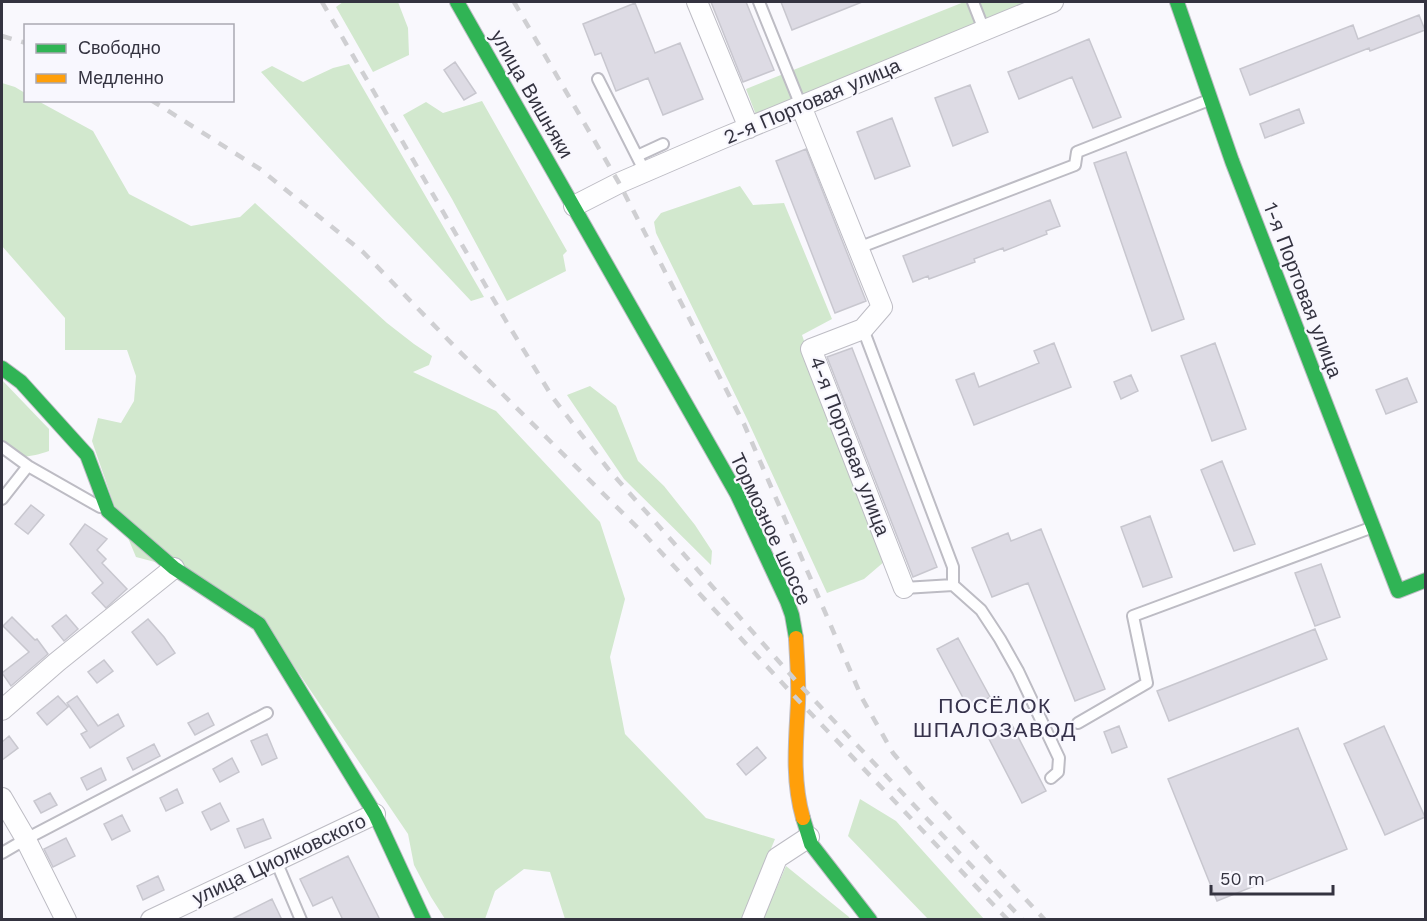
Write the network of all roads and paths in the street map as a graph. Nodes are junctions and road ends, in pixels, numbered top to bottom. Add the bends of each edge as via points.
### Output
1 (457, 2) edge
2 (697, 2) edge
3 (759, 2) edge
4 (973, 2) edge
5 (1053, 2) edge
6 (1177, 2) edge
7 (984, 30) junction
8 (598, 79) dead end
9 (1211, 99) junction
10 (801, 106) junction
11 (749, 128) junction
12 (663, 144) dead end
13 (641, 164) junction
14 (574, 206) junction
15 (858, 248) junction
16 (863, 329) junction
17 (2, 368) edge
18 (2, 447) edge
19 (28, 465) junction
20 (2, 499) edge
21 (108, 511) junction
22 (1373, 527) junction
23 (174, 568) junction
24 (1425, 580) edge
25 (953, 585) junction
26 (904, 588) joint
27 (2, 710) edge
28 (267, 713) dead end
29 (1078, 723) dead end
30 (1051, 778) dead end
31 (2, 798) edge
32 (375, 814) junction
33 (809, 837) junction
34 (26, 839) junction
35 (2, 853) edge
36 (276, 861) junction
37 (66, 920) edge
38 (151, 920) edge
39 (301, 920) edge
40 (424, 920) edge
41 (752, 920) edge
42 (870, 920) edge

1 - 14 street, улица Вишняки
2 - 11 street
3 - 10 lane
4 - 7 lane
5 - 7 street, 2-я Портовая улица
6 - 9 street, 1-я Портовая улица
7 - 10 street, 2-я Портовая улица
8 - 13 lane
9 - 15 lane via 1077,152 1075,165
9 - 22 street, 1-я Портовая улица
10 - 11 street, 2-я Портовая улица
10 - 15 street, 4-я Портовая улица
11 - 13 street, 2-я Портовая улица
12 - 13 lane
13 - 14 street, 2-я Портовая улица via 619,183
14 - 33 street, Тормозное шоссе via 737,494 787,601 796,635 798,800
15 - 16 street, 4-я Портовая улица via 882,307
16 - 25 lane via 953,567
16 - 26 street, 4-я Портовая улица via 811,349
17 - 21 street via 21,382 87,455
18 - 19 lane
19 - 20 lane
19 - 21 lane
21 - 23 street
22 - 24 street, 1-я Портовая улица via 1398,591
22 - 29 lane via 1133,616 1147,683
23 - 27 street
23 - 32 street via 259,624
25 - 26 lane
25 - 30 lane via 981,610 1018,672 1059,758 1059,772
28 - 34 lane
31 - 34 street
32 - 36 street, улица Циолковского
32 - 40 street
33 - 41 street via 777,858
33 - 42 street, Тормозное шоссе
34 - 35 lane
34 - 37 street
36 - 38 street, улица Циолковского
36 - 39 lane

